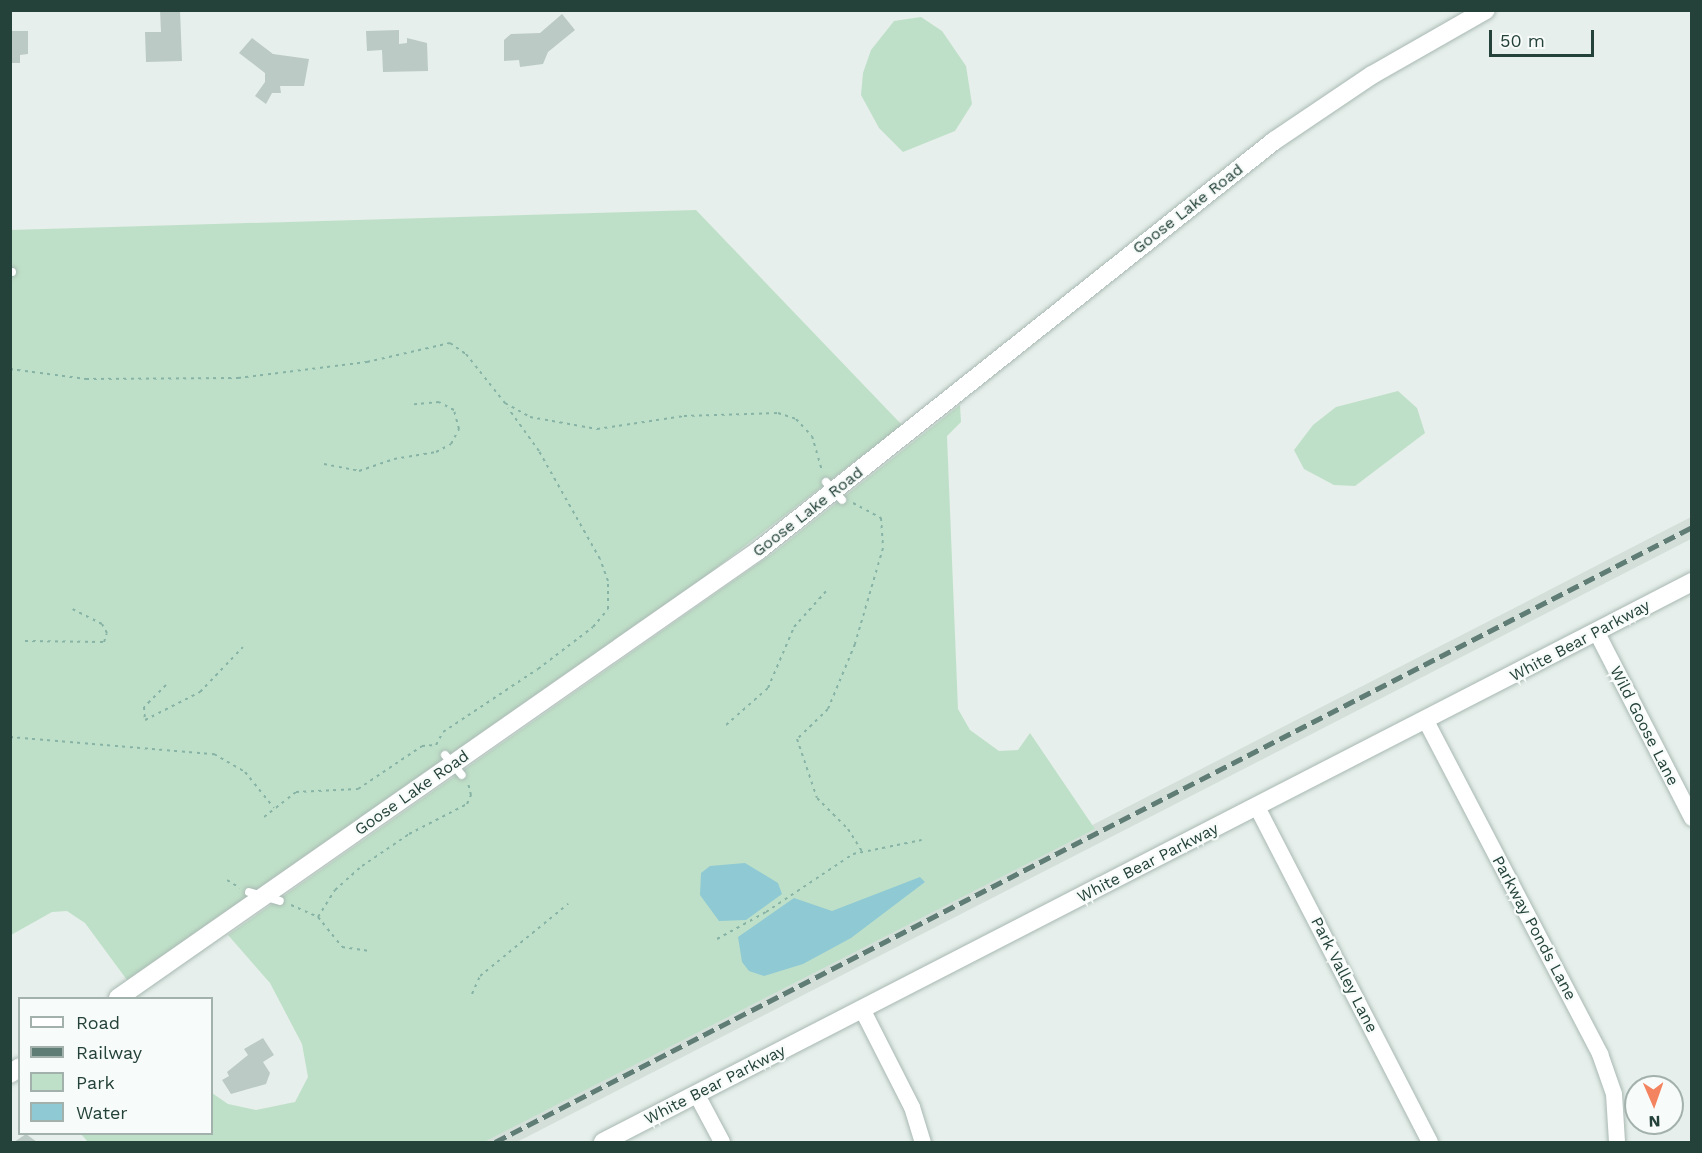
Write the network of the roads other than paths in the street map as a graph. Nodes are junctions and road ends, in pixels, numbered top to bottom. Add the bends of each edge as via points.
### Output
1 (1486, 10) edge
2 (1692, 582) edge
3 (1597, 633) junction
4 (1426, 721) junction
5 (1257, 807) junction
6 (1692, 818) edge
7 (121, 997) edge
8 (862, 1009) junction
9 (697, 1095) junction
10 (603, 1143) edge
11 (722, 1143) edge
12 (923, 1143) edge
13 (1430, 1143) edge
14 (1617, 1143) edge

1 - 7 street, Goose Lake Road via 1372,75 1274,141 834,491
2 - 3 street, White Bear Parkway
3 - 4 street, White Bear Parkway
3 - 6 street, Wild Goose Lane
4 - 5 street, White Bear Parkway
4 - 14 street, Parkway Ponds Lane via 1600,1054 1614,1094
5 - 8 street, White Bear Parkway
5 - 13 street, Park Valley Lane
8 - 9 street, White Bear Parkway
8 - 12 street via 912,1107
9 - 10 street, White Bear Parkway
9 - 11 street

